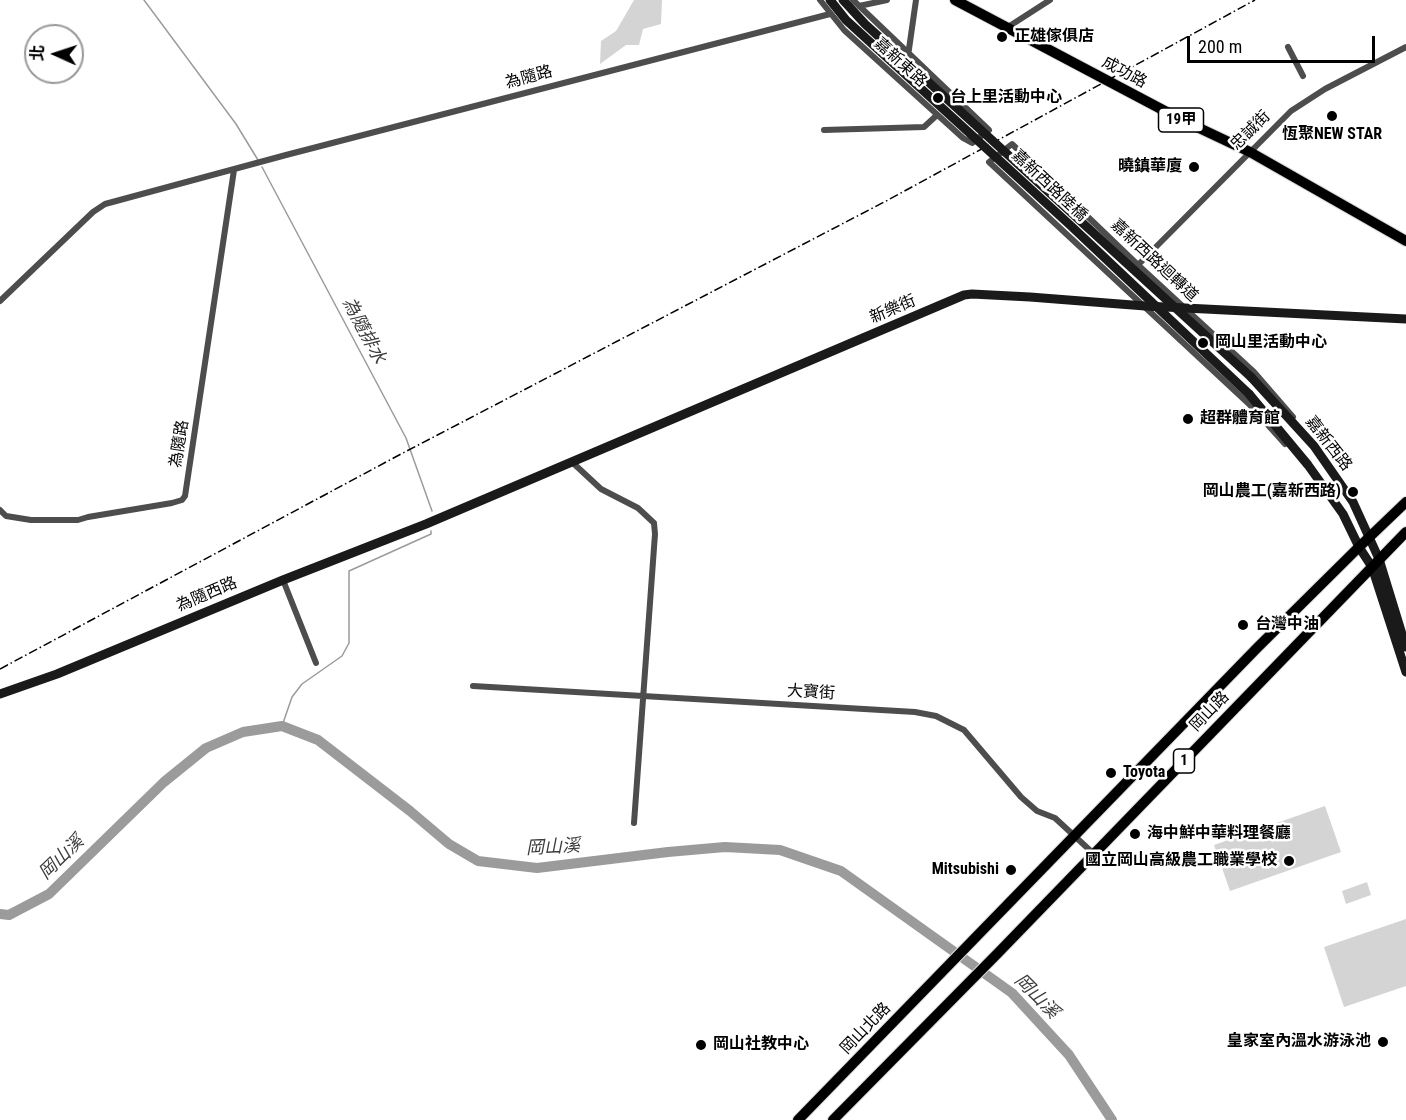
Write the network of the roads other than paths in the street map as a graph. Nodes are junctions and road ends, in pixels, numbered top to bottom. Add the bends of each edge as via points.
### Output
1 (820, 0) edge
2 (830, 0) edge
3 (843, 0) edge
4 (853, 0) edge
5 (886, 0) edge
6 (916, 0) edge
7 (955, 0) edge
8 (1050, 0) edge
9 (859, 6) junction
10 (830, 14) junction
11 (1007, 28) junction
12 (1288, 47) dead end
13 (1406, 47) edge
14 (909, 55) junction
15 (892, 74) junction
16 (1303, 76) dead end
17 (938, 115) junction
18 (824, 130) dead end
19 (1250, 152) junction
20 (234, 170) junction
21 (1406, 240) edge
22 (1138, 265) junction
23 (0, 301) edge
24 (1145, 306) junction
25 (1186, 309) junction
26 (1406, 319) edge
27 (1235, 355) junction
28 (1217, 374) junction
29 (1251, 377) joint
30 (1249, 394) joint
31 (1314, 446) junction
32 (573, 463) junction
33 (1308, 465) junction
34 (1406, 502) edge
35 (0, 510) edge
36 (426, 524) joint
37 (1406, 532) edge
38 (1369, 538) junction
39 (1359, 547) junction
40 (1376, 563) junction
41 (283, 580) junction
42 (1403, 640) edge
43 (316, 663) dead end
44 (1406, 672) edge
45 (473, 686) dead end
46 (0, 694) edge
47 (644, 698) junction
48 (634, 823) dead end
49 (1075, 836) junction
50 (1094, 854) junction
51 (955, 958) joint
52 (798, 1120) edge
53 (833, 1120) edge

1 - 10 street, 嘉新東路
2 - 30 street, 嘉新西路陸橋, bridge via 846,20
3 - 29 street, 嘉新西路陸橋, bridge
4 - 9 street, 嘉新東路
5 - 9 street
6 - 14 street
7 - 11 main road, 成功路 / 19甲
8 - 11 street
9 - 14 street, 嘉新東路
10 - 15 street, 嘉新東路
10 - 20 street, 為隨路
11 - 19 main road, 成功路 / 19甲
12 - 16 street
13 - 19 street, 忠誠街 via 1291,111
14 - 15 street
14 - 17 street, 嘉新東路 via 989,130 972,143
15 - 17 street, 嘉新東路
17 - 18 street via 924,128
19 - 21 main road, 成功路 / 19甲
19 - 22 street, 忠誠街
20 - 23 street, 為隨路 via 105,204
20 - 35 street, 為隨路 via 185,496 172,503 78,520 21,519 6,516
22 - 24 street, 嘉新西路迴轉道 via 1012,144 989,162
22 - 25 street, 嘉新西路迴轉道
24 - 25 street, 新樂街
24 - 28 street
24 - 32 street, 新樂街 via 964,295
25 - 26 street, 新樂街
25 - 27 street, 嘉新西路迴轉道
27 - 28 street
27 - 31 street, 嘉新西路迴轉道 via 1308,434
28 - 33 street
29 - 31 street, 嘉新西路
30 - 33 street, 嘉新西路
31 - 38 street, 嘉新西路 via 1353,502
32 - 36 street, 新樂街
32 - 47 street via 601,489 638,508 654,523
33 - 39 street, 嘉新西路 via 1343,514
34 - 38 main road, 1
36 - 41 street, 為隨西路
37 - 40 main road, 岡山路 / 1
38 - 39 main road, 1
38 - 40 street, 嘉新西路
39 - 40 street, 嘉新西路
39 - 49 main road, 岡山路 / 1
40 - 42 street
40 - 50 main road, 岡山路 / 1
41 - 43 street
41 - 46 street, 為隨西路
42 - 44 street
45 - 47 street, 大寶街
47 - 48 street
47 - 49 street, 大寶街 via 936,716 964,730 1021,797
49 - 50 street, 大寶街
49 - 51 main road, 岡山路 / 1
50 - 53 main road, 岡山路 / 1
51 - 52 main road, 岡山北路 / 1

